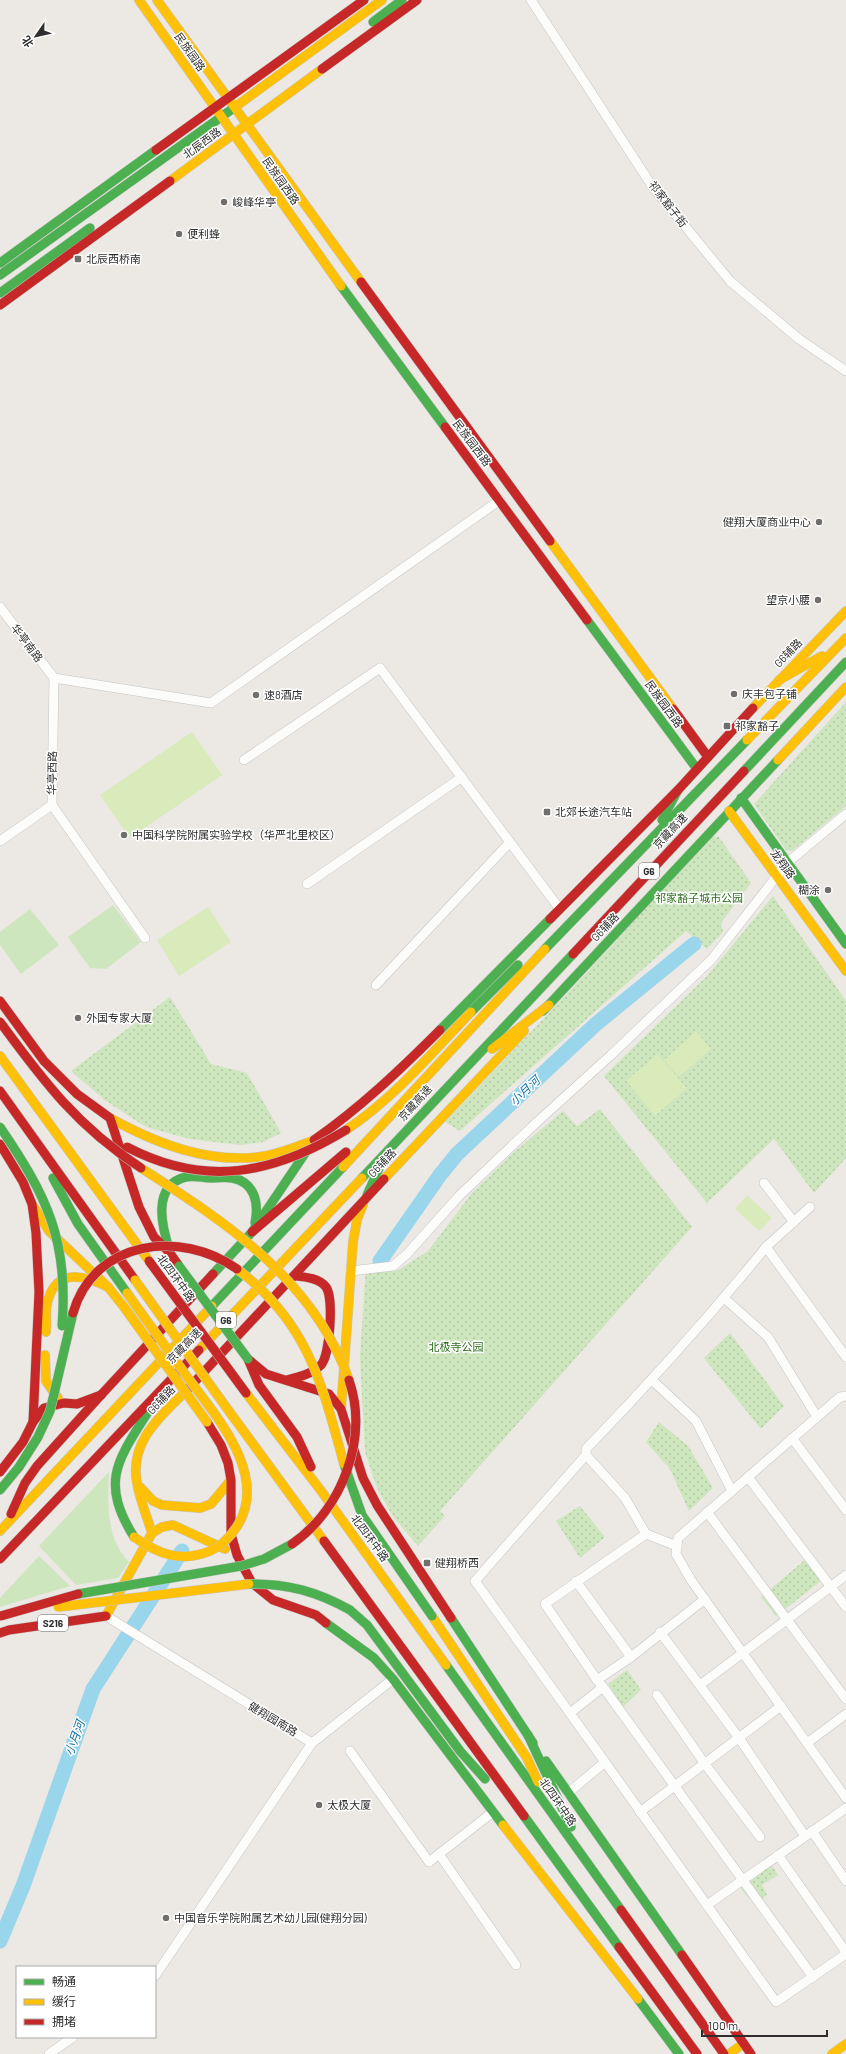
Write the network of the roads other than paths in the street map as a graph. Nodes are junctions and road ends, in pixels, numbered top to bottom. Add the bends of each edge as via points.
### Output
1 (139, 0) edge
2 (157, 0) edge
3 (364, 0) edge
4 (382, 0) edge
5 (402, 0) edge
6 (417, 0) edge
7 (531, 0) edge
8 (228, 100) junction
9 (216, 108) junction
10 (234, 108) junction
11 (222, 117) junction
12 (244, 123) junction
13 (232, 132) junction
14 (148, 197) junction
15 (120, 206) junction
16 (0, 263) edge
17 (0, 275) edge
18 (0, 293) edge
19 (0, 305) edge
20 (846, 371) edge
21 (500, 500) junction
22 (0, 607) edge
23 (846, 611) edge
24 (846, 638) edge
25 (836, 648) junction
26 (846, 662) edge
27 (54, 678) junction
28 (778, 680) junction
29 (846, 687) edge
30 (708, 757) junction
31 (244, 760) dead end
32 (697, 769) junction
33 (462, 777) junction
34 (678, 790) junction
35 (741, 798) junction
36 (52, 805) junction
37 (729, 811) junction
38 (846, 814) edge
39 (651, 839) junction
40 (0, 841) edge
41 (510, 842) junction
42 (787, 863) junction
43 (776, 875) junction
44 (307, 884) dead end
45 (560, 908) junction
46 (575, 916) junction
47 (145, 938) dead end
48 (846, 944) edge
49 (846, 971) edge
50 (376, 985) dead end
51 (0, 1001) edge
52 (549, 1005) junction
53 (0, 1022) edge
54 (0, 1056) edge
55 (36, 1071) junction
56 (451, 1081) junction
57 (0, 1092) edge
58 (412, 1094) junction
59 (110, 1118) junction
60 (0, 1127) edge
61 (312, 1140) junction
62 (37, 1142) junction
63 (0, 1144) edge
64 (386, 1153) junction
65 (764, 1183) dead end
66 (367, 1195) junction
67 (32, 1204) junction
68 (810, 1208) dead end
69 (794, 1222) junction
70 (252, 1232) junction
71 (766, 1247) junction
72 (170, 1253) junction
73 (351, 1271) junction
74 (295, 1276) junction
75 (108, 1287) junction
76 (724, 1298) junction
77 (846, 1357) edge
78 (248, 1359) junction
79 (60, 1369) junction
80 (287, 1380) junction
81 (652, 1380) junction
82 (165, 1383) junction
83 (101, 1395) junction
84 (846, 1396) edge
85 (64, 1403) junction
86 (341, 1409) junction
87 (817, 1417) junction
88 (33, 1422) junction
89 (792, 1438) junction
90 (586, 1455) junction
91 (0, 1472) edge
92 (748, 1477) junction
93 (231, 1480) junction
94 (137, 1482) junction
95 (0, 1490) edge
96 (732, 1491) junction
97 (322, 1492) junction
98 (846, 1510) edge
99 (707, 1512) junction
100 (3, 1528) edge
101 (152, 1533) junction
102 (646, 1534) junction
103 (676, 1546) junction
104 (237, 1555) junction
105 (0, 1559) edge
106 (846, 1575) edge
107 (576, 1581) junction
108 (830, 1586) junction
109 (705, 1599) junction
110 (846, 1607) edge
111 (1, 1616) edge
112 (106, 1616) junction
113 (787, 1619) junction
114 (660, 1632) junction
115 (0, 1633) edge
116 (742, 1652) junction
117 (631, 1657) junction
118 (393, 1679) junction
119 (600, 1684) junction
120 (700, 1685) junction
121 (657, 1695) dead end
122 (846, 1699) edge
123 (781, 1706) junction
124 (570, 1713) junction
125 (846, 1714) edge
126 (528, 1735) junction
127 (739, 1738) junction
128 (312, 1743) junction
129 (807, 1744) junction
130 (350, 1751) dead end
131 (605, 1762) junction
132 (705, 1764) junction
133 (674, 1786) junction
134 (568, 1793) junction
135 (846, 1798) edge
136 (845, 1810) edge
137 (493, 1812) junction
138 (640, 1812) junction
139 (554, 1816) junction
140 (809, 1834) junction
141 (760, 1837) dead end
142 (439, 1854) junction
143 (550, 1854) junction
144 (778, 1855) junction
145 (589, 1867) junction
146 (742, 1880) junction
147 (846, 1881) edge
148 (707, 1905) junction
149 (846, 1953) edge
150 (516, 1965) dead end
151 (156, 1975) edge
152 (813, 1977) junction
153 (72, 2038) edge
154 (743, 2044) junction
155 (846, 2044) edge
156 (49, 2054) edge
157 (680, 2054) edge
158 (696, 2054) edge
159 (724, 2054) edge
160 (729, 2054) edge
161 (751, 2054) edge
162 (832, 2054) edge

1 - 9 main road, 民族园路
2 - 8 main road, 民族园路
3 - 8 main road, 北辰西路
4 - 10 main road, 北辰西路
5 - 12 main road, 北辰西路
6 - 12 main road, 北辰西路
7 - 20 street, 祁家豁子街 via 652,186 730,281 799,339
8 - 9 main road, 北辰西路
8 - 10 main road, 民族园路
9 - 11 main road, 民族园路
9 - 16 main road, 北辰西路
10 - 11 main road, 北辰西路
10 - 12 main road, 民族园西路
11 - 13 main road, 民族园西路
11 - 17 main road, 北辰西路
12 - 13 main road, 北辰西路
12 - 30 main road, 民族园西路
13 - 14 main road, 北辰西路
13 - 15 main road, 北辰西路
13 - 21 main road, 民族园西路 via 311,245
14 - 15 main road
14 - 19 main road, 北辰西路
15 - 18 main road, 北辰西路
21 - 27 street via 211,703
21 - 32 main road, 民族园西路
22 - 27 street, 华亭南路
23 - 28 main road, G6辅路
24 - 25 main road, 京藏高速 / G6
25 - 28 main road
25 - 39 main road, 京藏高速 / G6
26 - 56 main road, 京藏高速 / G6
27 - 36 street, 华亭西路
28 - 30 main road, G6辅路
29 - 35 main road, G6辅路
30 - 32 main road, G6辅路
31 - 33 street via 380,668
32 - 34 main road, G6辅路
33 - 41 street
33 - 44 street
34 - 39 main road
34 - 45 main road, G6辅路
35 - 37 main road, G6辅路
35 - 42 main road, 龙翔路
36 - 40 street, 华亭西路
36 - 47 street
37 - 43 main road, 龙翔路
37 - 52 main road, G6辅路
38 - 42 street
39 - 46 main road, 京藏高速 / G6
41 - 45 street
41 - 50 street
42 - 43 street
42 - 48 main road, 龙翔路
43 - 49 main road, 龙翔路
43 - 73 street via 712,959 459,1196 407,1254 393,1266
45 - 61 main road, G6辅路 via 410,1060 347,1117
46 - 55 main road, bridge via 507,974 388,1098 367,1116 316,1148 288,1160 238,1171 181,1167 158,1161 134,1152 103,1132
46 - 58 main road, 京藏高速 / G6
51 - 59 main road via 44,1061 77,1094
52 - 56 main road
52 - 66 main road, G6辅路
53 - 55 main road, bridge
54 - 97 main road, 北四环中路, bridge via 246,1393
55 - 111 main road, bridge via 94,1133 214,1216 249,1244 291,1285 323,1326 340,1354 350,1381 356,1420 352,1457 334,1501 321,1520 273,1556 228,1568 37,1602
56 - 64 main road, 京藏高速 / G6
57 - 62 main road
58 - 70 main road
58 - 100 main road, 京藏高速 / G6
59 - 61 main road via 129,1130 167,1146 227,1158 262,1156 287,1151
59 - 72 main road, 北四环中路 via 139,1207 154,1236
60 - 79 main road, bridge via 35,1180 56,1231 64,1284
61 - 70 main road, G6辅路
62 - 82 main road, bridge via 66,1206 86,1239 128,1293 237,1451 247,1490 246,1507 239,1525 225,1542 208,1553 188,1558 168,1556 151,1549 134,1537 116,1506 116,1471 134,1434
62 - 143 main road, bridge
63 - 67 main road via 23,1182
64 - 66 main road
64 - 82 main road, 京藏高速 / G6
65 - 69 street
66 - 73 main road via 357,1220
66 - 74 main road, G6辅路
67 - 75 main road via 49,1231
67 - 88 main road via 39,1261
68 - 69 street
69 - 71 street
70 - 72 main road via 258,1210 256,1196 249,1186 235,1178 186,1177 174,1183 164,1195 160,1210
70 - 83 main road, G6辅路
71 - 76 street
71 - 77 street
72 - 78 main road, 北四环中路, bridge
73 - 86 main road
74 - 80 main road via 311,1277 323,1282 330,1293 330,1308 325,1360 304,1376
74 - 94 main road, G6辅路 via 155,1424 137,1453
75 - 85 main road via 77,1275 65,1278 54,1287 48,1302 44,1365 46,1381
75 - 93 main road, bridge via 207,1422 221,1445
76 - 81 street
76 - 87 street via 768,1337
78 - 80 main road, 北四环中路 via 266,1374
78 - 97 main road via 258,1385 297,1437
79 - 95 main road, bridge via 50,1412 38,1437 19,1467
79 - 139 main road, bridge via 73,1311 90,1278 111,1260 137,1248 165,1244 194,1249 231,1264 270,1297 306,1349 321,1381 357,1506 527,1758
80 - 86 main road, 北四环中路 via 329,1394
81 - 90 street via 586,1449
81 - 96 street via 696,1421
82 - 105 main road, 京藏高速 / G6
83 - 85 main road, G6辅路 via 77,1404
83 - 100 main road via 29,1477
84 - 87 street via 840,1397
85 - 88 main road, G6辅路 via 44,1408
86 - 126 main road, 北四环中路 via 363,1478 377,1505
87 - 89 street
88 - 91 main road, G6辅路 via 23,1442
89 - 92 street
89 - 98 street
90 - 102 street via 625,1498
90 - 124 street via 475,1580
92 - 96 street
92 - 108 street
93 - 94 main road via 211,1504 200,1508 162,1505 153,1501
93 - 104 main road via 231,1534
94 - 101 main road, G6辅路
96 - 99 street
97 - 139 main road, 北四环中路
99 - 103 street via 678,1538
99 - 113 street
101 - 104 main road via 162,1527 174,1525
101 - 112 main road
102 - 103 street
102 - 107 street
103 - 109 street via 676,1554
104 - 118 main road via 252,1583 273,1600 316,1615 374,1658
106 - 108 street
107 - 117 street
107 - 119 street via 545,1604
108 - 110 street
108 - 113 street
109 - 114 street
109 - 116 street
111 - 143 main road, bridge via 237,1584 262,1583 307,1589 329,1597 367,1625 460,1751
112 - 115 main road, S216
112 - 128 street, 健翔园南路
113 - 116 street
113 - 122 street
114 - 117 street
114 - 120 street
116 - 120 street
116 - 123 street
117 - 119 street
118 - 128 street
118 - 137 main road
119 - 124 street
119 - 133 street
120 - 127 street
121 - 132 street
123 - 127 street
123 - 129 street
124 - 131 street
125 - 129 street
126 - 134 main road, 北四环中路
126 - 145 main road
127 - 132 street
127 - 140 street
128 - 151 street
129 - 135 street
130 - 142 street via 429,1862
131 - 134 street
131 - 138 street
132 - 133 street
132 - 141 street
133 - 138 street
133 - 146 street
134 - 154 main road, 北四环中路
136 - 140 street
137 - 142 street
137 - 157 main road
138 - 148 street
139 - 145 main road, 北四环中路
140 - 144 street
140 - 147 street
142 - 150 street
143 - 158 main road
144 - 146 street
144 - 149 street
145 - 159 main road, 北四环中路
146 - 148 street
146 - 152 street
148 - 152 street via 776,2002
149 - 152 street
153 - 156 street
154 - 160 main road
154 - 161 main road, 北四环中路
155 - 162 main road

